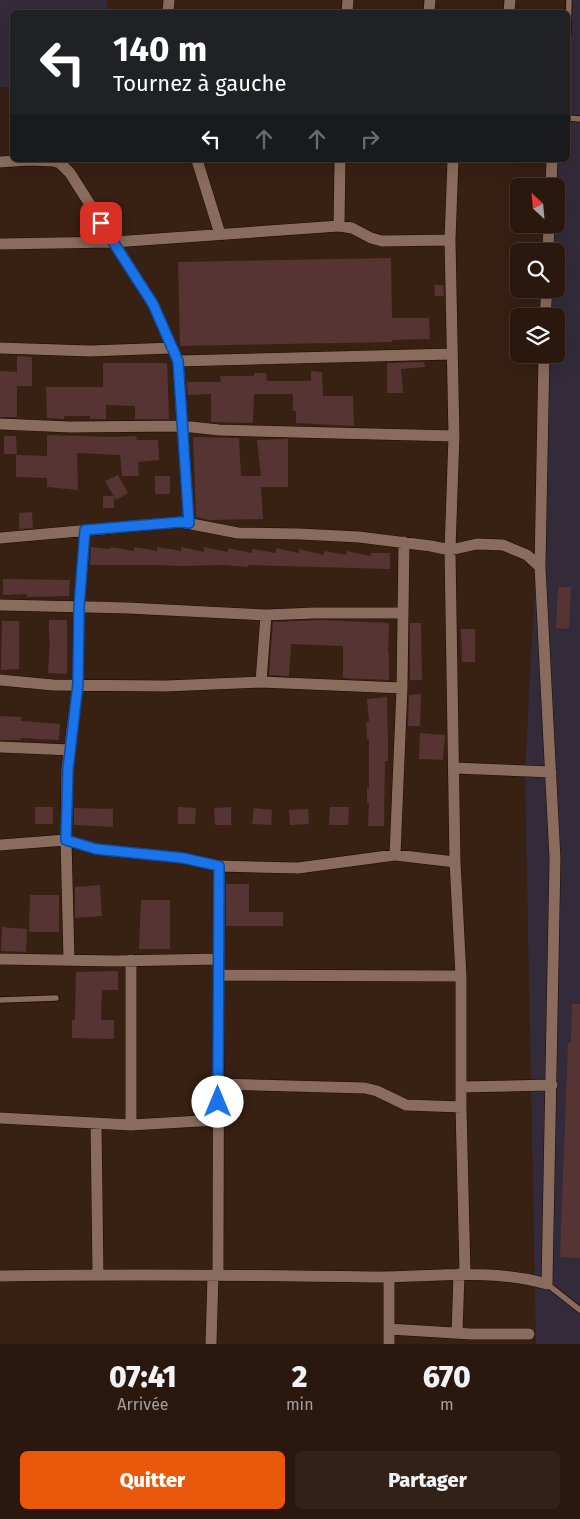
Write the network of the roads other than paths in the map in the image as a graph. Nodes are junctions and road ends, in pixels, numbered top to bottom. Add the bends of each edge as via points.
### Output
1 (50, 162) edge
2 (197, 162) edge
3 (340, 162) edge
4 (453, 162) edge
5 (552, 162) edge
6 (551, 178) edge
7 (339, 226) junction
8 (220, 234) junction
9 (450, 240) junction
10 (114, 242) junction
11 (0, 244) edge
12 (0, 348) edge
13 (173, 348) junction
14 (452, 354) junction
15 (178, 361) junction
16 (544, 363) edge
17 (0, 424) edge
18 (182, 426) junction
19 (454, 436) junction
20 (189, 523) junction
21 (85, 530) junction
22 (0, 538) edge
23 (404, 542) junction
24 (450, 550) junction
25 (540, 567) junction
26 (0, 605) edge
27 (79, 607) junction
28 (403, 613) junction
29 (266, 615) junction
30 (0, 680) edge
31 (261, 682) junction
32 (78, 684) junction
33 (402, 688) junction
34 (0, 747) edge
35 (71, 750) junction
36 (455, 768) junction
37 (551, 772) junction
38 (66, 840) junction
39 (0, 844) edge
40 (395, 855) junction
41 (455, 862) junction
42 (219, 866) junction
43 (0, 959) edge
44 (219, 959) junction
45 (69, 960) junction
46 (131, 960) junction
47 (219, 975) junction
48 (461, 976) junction
49 (56, 998) dead end
50 (0, 1000) edge
51 (218, 1084) junction
52 (552, 1084) junction
53 (461, 1087) junction
54 (461, 1107) junction
55 (0, 1118) edge
56 (218, 1120) junction
57 (96, 1123) junction
58 (131, 1125) junction
59 (462, 1273) junction
60 (98, 1274) junction
61 (216, 1275) junction
62 (0, 1276) edge
63 (390, 1277) junction
64 (547, 1284) junction
65 (580, 1310) edge
66 (389, 1329) junction
67 (457, 1333) junction
68 (528, 1334) dead end
69 (471, 1339) edge
70 (211, 1344) edge
71 (389, 1344) edge

1 - 10 street via 60,163 70,173
2 - 8 street
3 - 7 street
4 - 9 street
5 - 6 street
7 - 8 street
7 - 9 street via 382,241
8 - 10 street
9 - 14 street
10 - 11 street
10 - 13 street via 153,304
12 - 13 street via 90,351
13 - 15 street
14 - 15 street
14 - 19 street
15 - 18 street
16 - 25 street
17 - 18 street
18 - 19 street via 219,430
18 - 20 street
19 - 24 street
20 - 21 street
20 - 23 street via 238,533 360,537
21 - 22 street
21 - 27 street
23 - 24 street
23 - 28 street
24 - 25 street via 477,544 503,545 527,554
24 - 36 street
25 - 37 street
26 - 27 street
27 - 29 street
27 - 32 street
28 - 29 street
28 - 33 street
29 - 31 street
30 - 32 street
31 - 32 street via 166,686
31 - 33 street
32 - 35 street
33 - 40 street
34 - 35 street
35 - 38 street
36 - 37 street
36 - 41 street
37 - 52 street via 555,859
38 - 39 street
38 - 42 street via 96,849 183,858
38 - 45 street
40 - 41 street
40 - 42 street via 298,868
41 - 48 street
42 - 44 street
43 - 45 street
44 - 46 street
44 - 47 street
45 - 46 street
46 - 58 street
47 - 48 street
47 - 51 street
48 - 53 street
49 - 50 lane
51 - 54 street via 365,1088 406,1105
51 - 56 street
52 - 53 street
52 - 64 street
53 - 54 street
54 - 59 street
55 - 57 street
56 - 58 street
56 - 61 street
57 - 58 street
57 - 60 street
59 - 63 street
59 - 64 street via 527,1278
59 - 67 street
60 - 61 street
60 - 62 street
61 - 63 street
61 - 70 street
63 - 66 street
64 - 65 lane
66 - 67 street
66 - 71 street
67 - 69 street
68 - 69 street

